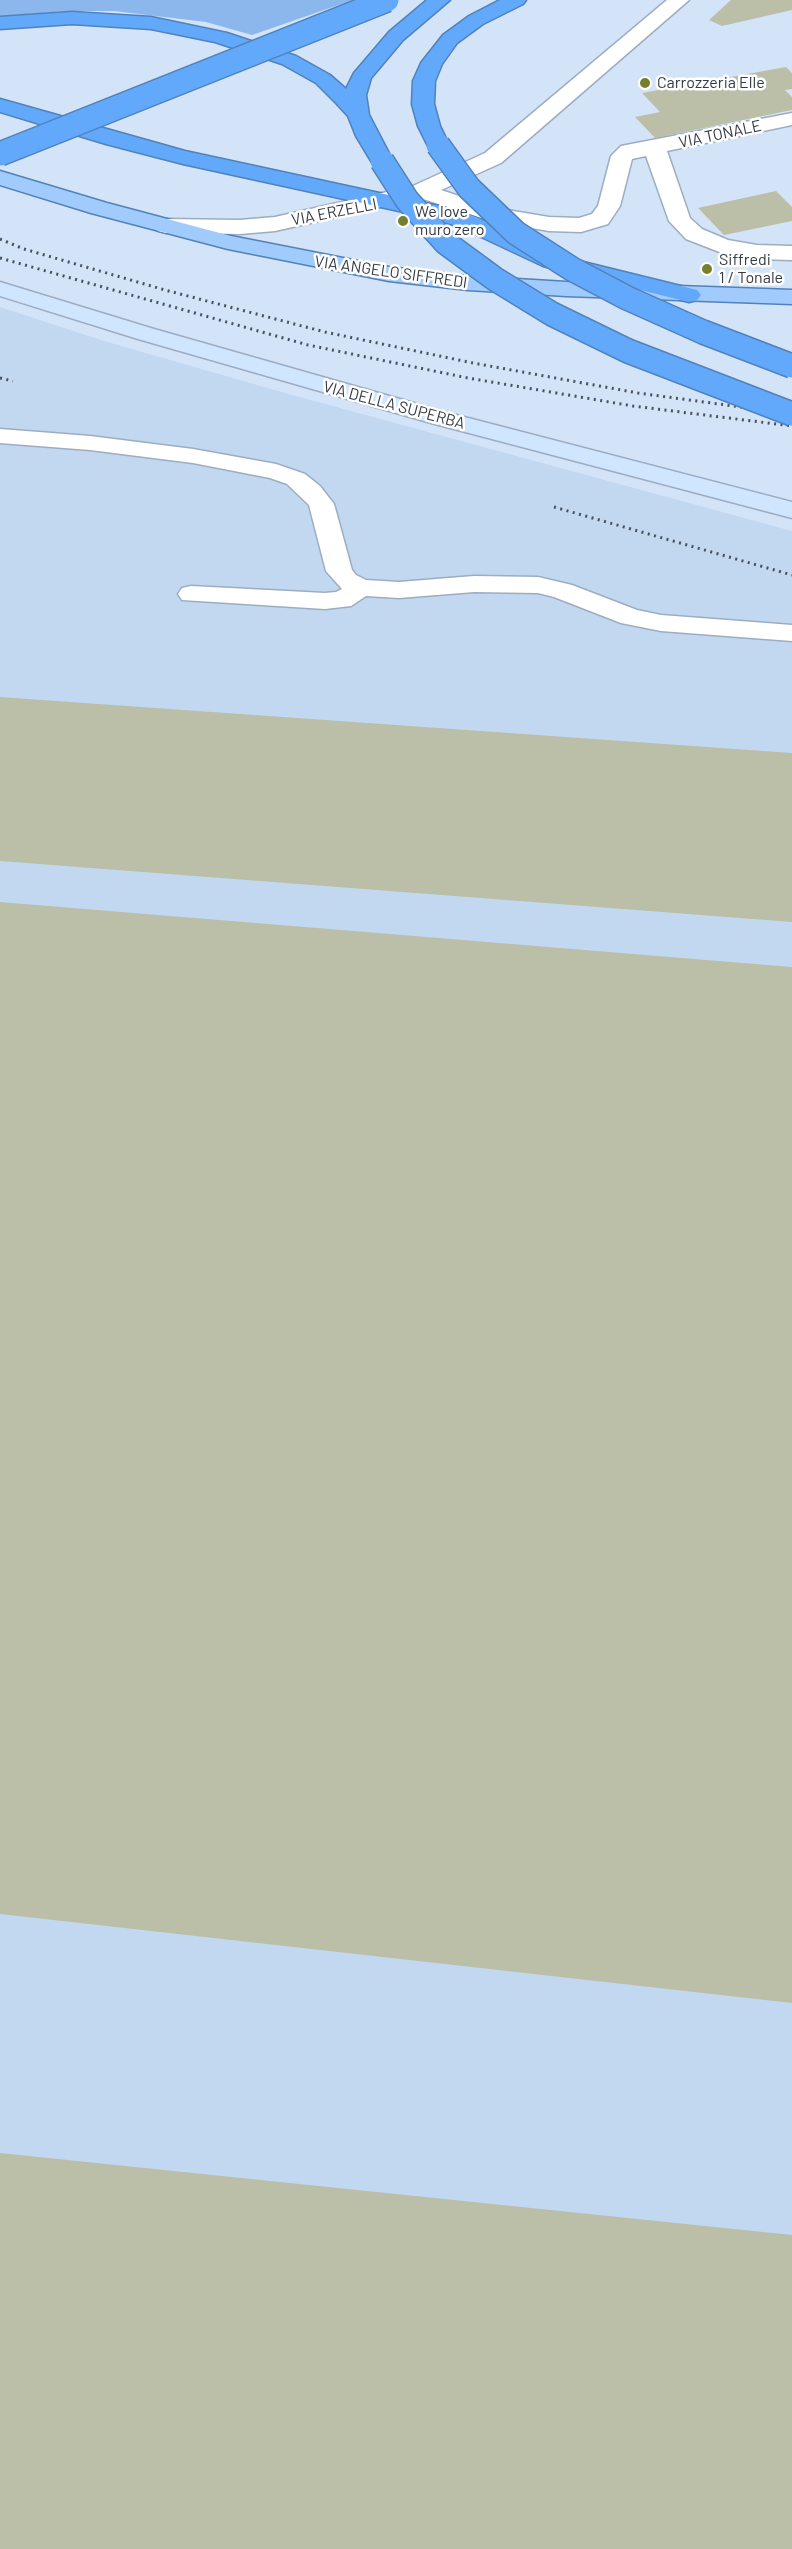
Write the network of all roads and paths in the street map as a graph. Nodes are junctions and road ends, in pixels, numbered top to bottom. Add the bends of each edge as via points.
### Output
1 (387, 0) edge
2 (440, 0) edge
3 (516, 0) edge
4 (678, 0) edge
5 (0, 23) edge
6 (0, 105) edge
7 (358, 115) junction
8 (792, 119) edge
9 (647, 149) junction
10 (0, 154) edge
11 (493, 158) junction
12 (0, 177) edge
13 (421, 190) junction
14 (389, 201) junction
15 (491, 214) junction
16 (166, 225) junction
17 (502, 238) junction
18 (792, 253) edge
19 (0, 289) edge
20 (689, 295) junction
21 (792, 297) edge
22 (792, 366) edge
23 (792, 414) edge
24 (0, 436) edge
25 (792, 510) edge
26 (361, 588) junction
27 (191, 594) dead end
28 (792, 633) edge

1 - 10 highway, bridge
2 - 7 highway via 396,36 362,77 355,95
3 - 22 highway, bridge via 476,20 450,39 424,81 423,104 429,126 470,188 516,233 572,269 703,332
4 - 11 street, VIA ERZELLI
5 - 7 highway via 113,19 220,37 289,60 323,79
6 - 14 highway via 183,157
7 - 23 highway, bridge via 407,200 446,243 495,279 552,314 628,351
8 - 9 street, VIA TONALE
9 - 15 street, VIA TONALE via 622,156 609,207 600,219 568,226
9 - 18 street, VIA TONALE via 656,152 680,221 694,234 722,246
11 - 13 street, VIA ERZELLI
11 - 15 street via 486,192
12 - 16 main road, VIA ANGELO SIFFREDI
13 - 14 street, VIA ERZELLI
13 - 15 street, VIA TONALE
14 - 16 street, VIA ERZELLI via 275,224
14 - 17 highway via 468,222
15 - 17 street
16 - 20 main road, VIA ANGELO SIFFREDI via 304,259 389,274 468,283
17 - 20 highway via 551,261
19 - 25 street, VIA DELLA SUPERBA via 440,418
20 - 21 main road, VIA ANGELO SIFFREDI
24 - 26 street via 193,456 296,479 321,504 339,571 347,581
26 - 27 street via 342,600 325,601
26 - 28 street via 538,585 630,617 661,623

